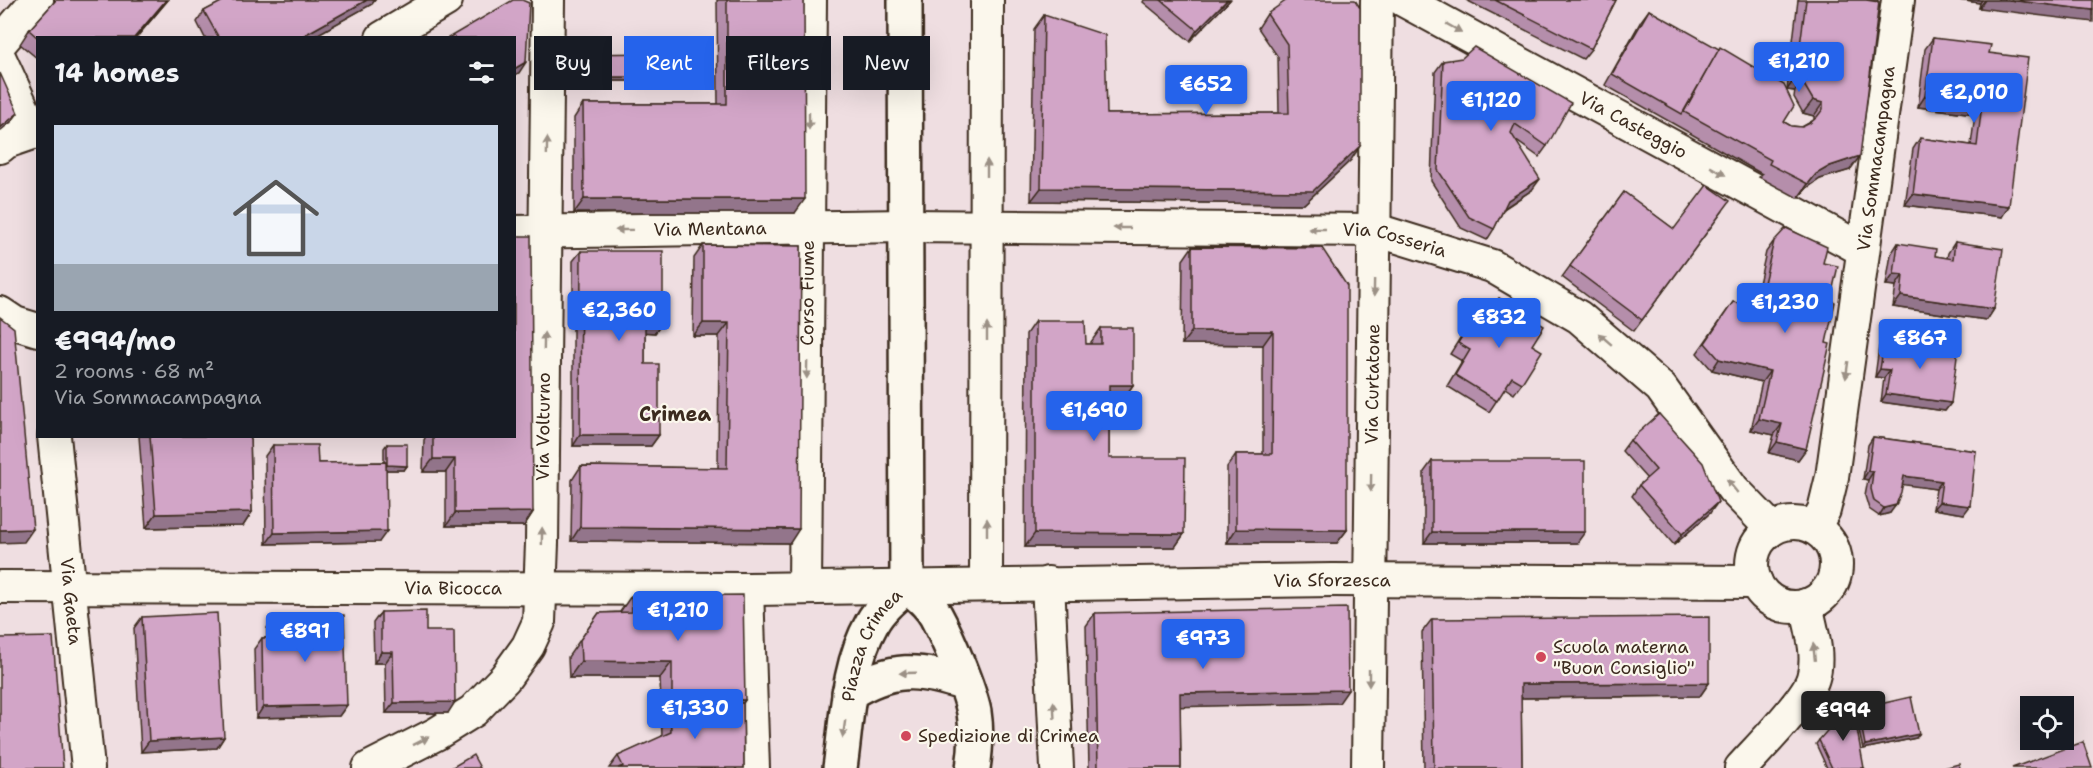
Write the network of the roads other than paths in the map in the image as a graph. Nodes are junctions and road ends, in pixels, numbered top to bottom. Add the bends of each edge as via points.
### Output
1 (37, 0) edge
2 (446, 0) edge
3 (548, 0) edge
4 (810, 0) edge
5 (904, 0) edge
6 (987, 0) edge
7 (1377, 0) edge
8 (1403, 0) edge
9 (1898, 0) edge
10 (385, 36) edge
11 (0, 43) edge
12 (0, 59) edge
13 (35, 131) edge
14 (0, 147) edge
15 (906, 226) junction
16 (809, 227) junction
17 (988, 227) junction
18 (1376, 230) junction
19 (516, 232) edge
20 (546, 232) junction
21 (1863, 250) junction
22 (0, 313) edge
23 (36, 329) edge
24 (54, 438) edge
25 (1814, 528) junction
26 (1772, 529) junction
27 (1369, 580) junction
28 (1756, 582) junction
29 (1048, 583) junction
30 (986, 585) junction
31 (69, 586) junction
32 (907, 586) junction
33 (0, 587) edge
34 (541, 587) junction
35 (805, 587) junction
36 (747, 589) junction
37 (1806, 605) junction
38 (964, 684) junction
39 (849, 693) junction
40 (841, 767) edge
41 (88, 768) edge
42 (369, 768) edge
43 (753, 768) edge
44 (973, 768) edge
45 (1057, 768) edge
46 (1368, 768) edge
47 (1741, 768) edge

1 - 11 street
2 - 10 street
20 -> 3 street, Via Volturno
4 -> 16 street, Corso Fiume
5 - 15 street
17 -> 6 street
7 - 18 street, Via Curtatone
8 -> 21 street, Via Casteggio
9 - 21 street, Via Sommacampagna
12 - 13 street
13 - 14 street
15 - 16 street, Via Mentana
15 - 17 street, Via Cosseria
15 - 32 street
16 -> 20 street, Via Mentana
16 -> 35 street, Corso Fiume
18 -> 17 street, Via Cosseria
30 -> 17 street
26 -> 18 street, Via Cosseria via 1733,489 1661,388 1579,317 1492,266
18 -> 27 street, Via Curtatone
19 - 20 street, Via Mentana
34 -> 20 street, Via Volturno
21 -> 25 street, Via Sommacampagna via 1832,477 1824,510
22 - 23 street
24 - 31 street, Via Gaeta
25 - 26 street via 1800,522
25 - 37 street via 1833,548 1835,572 1828,589
26 - 28 street via 1754,550
27 - 28 street, Via Sforzesca
27 - 29 street, Via Sforzesca
27 -> 46 street, Via Curtatone
28 - 37 street via 1780,605
29 - 30 street, Via Sforzesca
45 -> 29 street
30 - 32 street, Via Sforzesca
31 - 33 street, Via Bicocca
31 - 34 street, Via Bicocca
31 - 41 street, Via Gaeta
32 - 35 street, Via Bicocca
32 - 38 street, Piazza Crimea via 935,615
32 - 39 street, Piazza Crimea via 872,623
34 - 36 street, Via Bicocca
42 -> 34 street, Via Volturno via 473,711 505,678 528,646 539,622
35 - 36 street, Via Bicocca
36 - 43 street
47 -> 37 street via 1802,698 1813,679 1816,657
38 -> 39 street via 939,675 912,672 868,681
38 - 44 street, Piazza Crimea via 975,722
39 -> 40 street, Piazza Crimea

